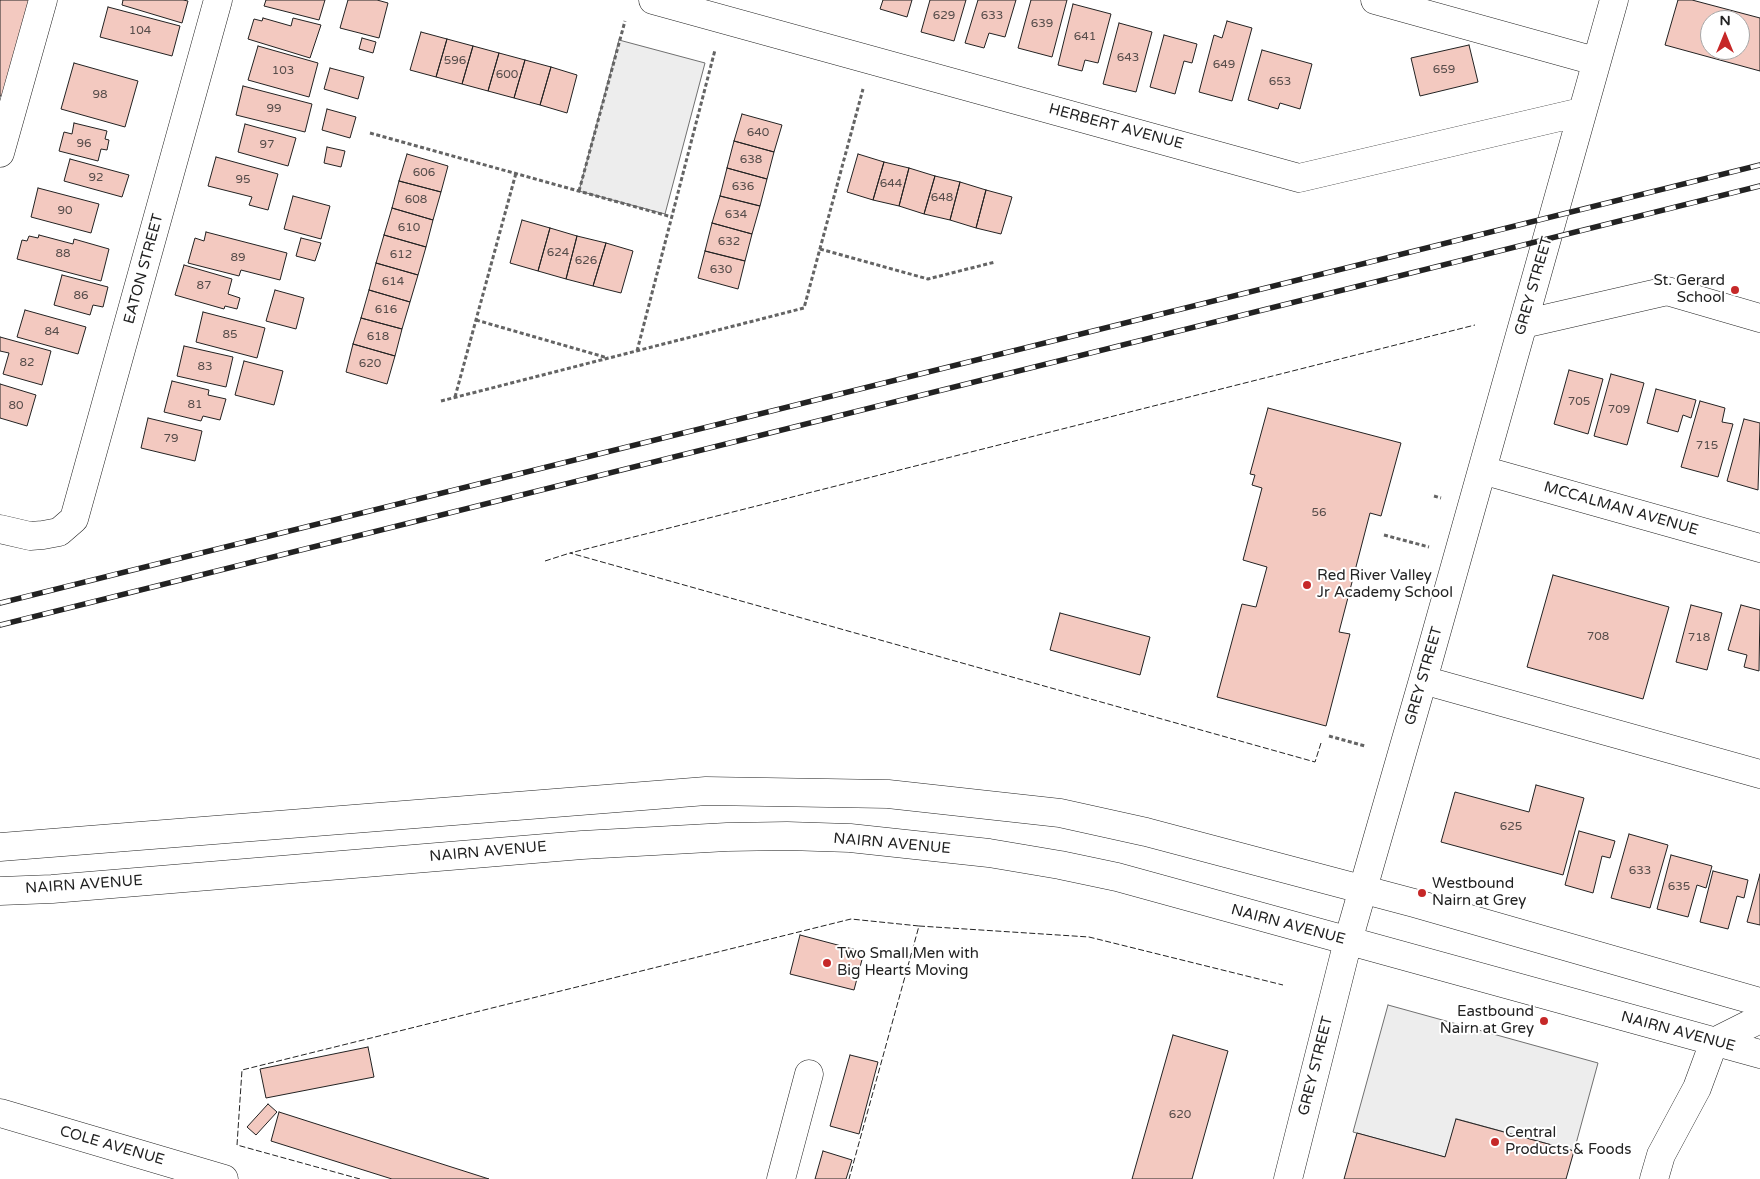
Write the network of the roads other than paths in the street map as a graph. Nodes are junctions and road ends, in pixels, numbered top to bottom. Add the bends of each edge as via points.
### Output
1 (43, 0) edge
2 (218, 0) edge
3 (653, 0) edge
4 (1375, 0) edge
5 (1614, 0) edge
6 (1595, 61) junction
7 (1582, 112) junction
8 (0, 153) edge
9 (1760, 318) edge
10 (1523, 324) junction
11 (1482, 470) junction
12 (0, 528) edge
13 (1760, 548) edge
14 (1423, 680) junction
15 (1760, 774) edge
16 (0, 848) edge
17 (1362, 889) junction
18 (0, 890) edge
19 (1348, 941) junction
20 (1760, 1002) edge
21 (1760, 1019) edge
22 (1714, 1042) junction
23 (1760, 1054) edge
24 (809, 1074) dead end
25 (0, 1113) edge
26 (224, 1179) edge
27 (781, 1179) edge
28 (1288, 1179) edge
29 (1654, 1179) edge

1 - 8 main road
2 - 12 main road, EATON STREET via 74,519 59,532 30,536
3 - 7 main road, HERBERT AVENUE via 1299,178
4 - 6 main road
5 - 6 main road, GREY STREET
6 - 7 main road, GREY STREET
7 - 10 main road, GREY STREET
9 - 10 main road via 1667,291
10 - 11 main road, GREY STREET
11 - 13 main road, MCCALMAN AVENUE
11 - 14 main road, GREY STREET
14 - 15 main road
14 - 17 main road, GREY STREET
16 - 17 main road via 706,791 840,792 944,799 1060,813 1231,853
17 - 19 main road, GREY STREET
17 - 20 main road
18 - 19 main road, NAIRN AVENUE via 52,889 582,844 787,836 908,844 1060,865
19 - 22 main road, NAIRN AVENUE
19 - 28 main road, GREY STREET
21 - 22 main road
22 - 23 main road, NAIRN AVENUE
22 - 29 main road via 1697,1088 1661,1155
24 - 27 main road
25 - 26 main road, COLE AVENUE

